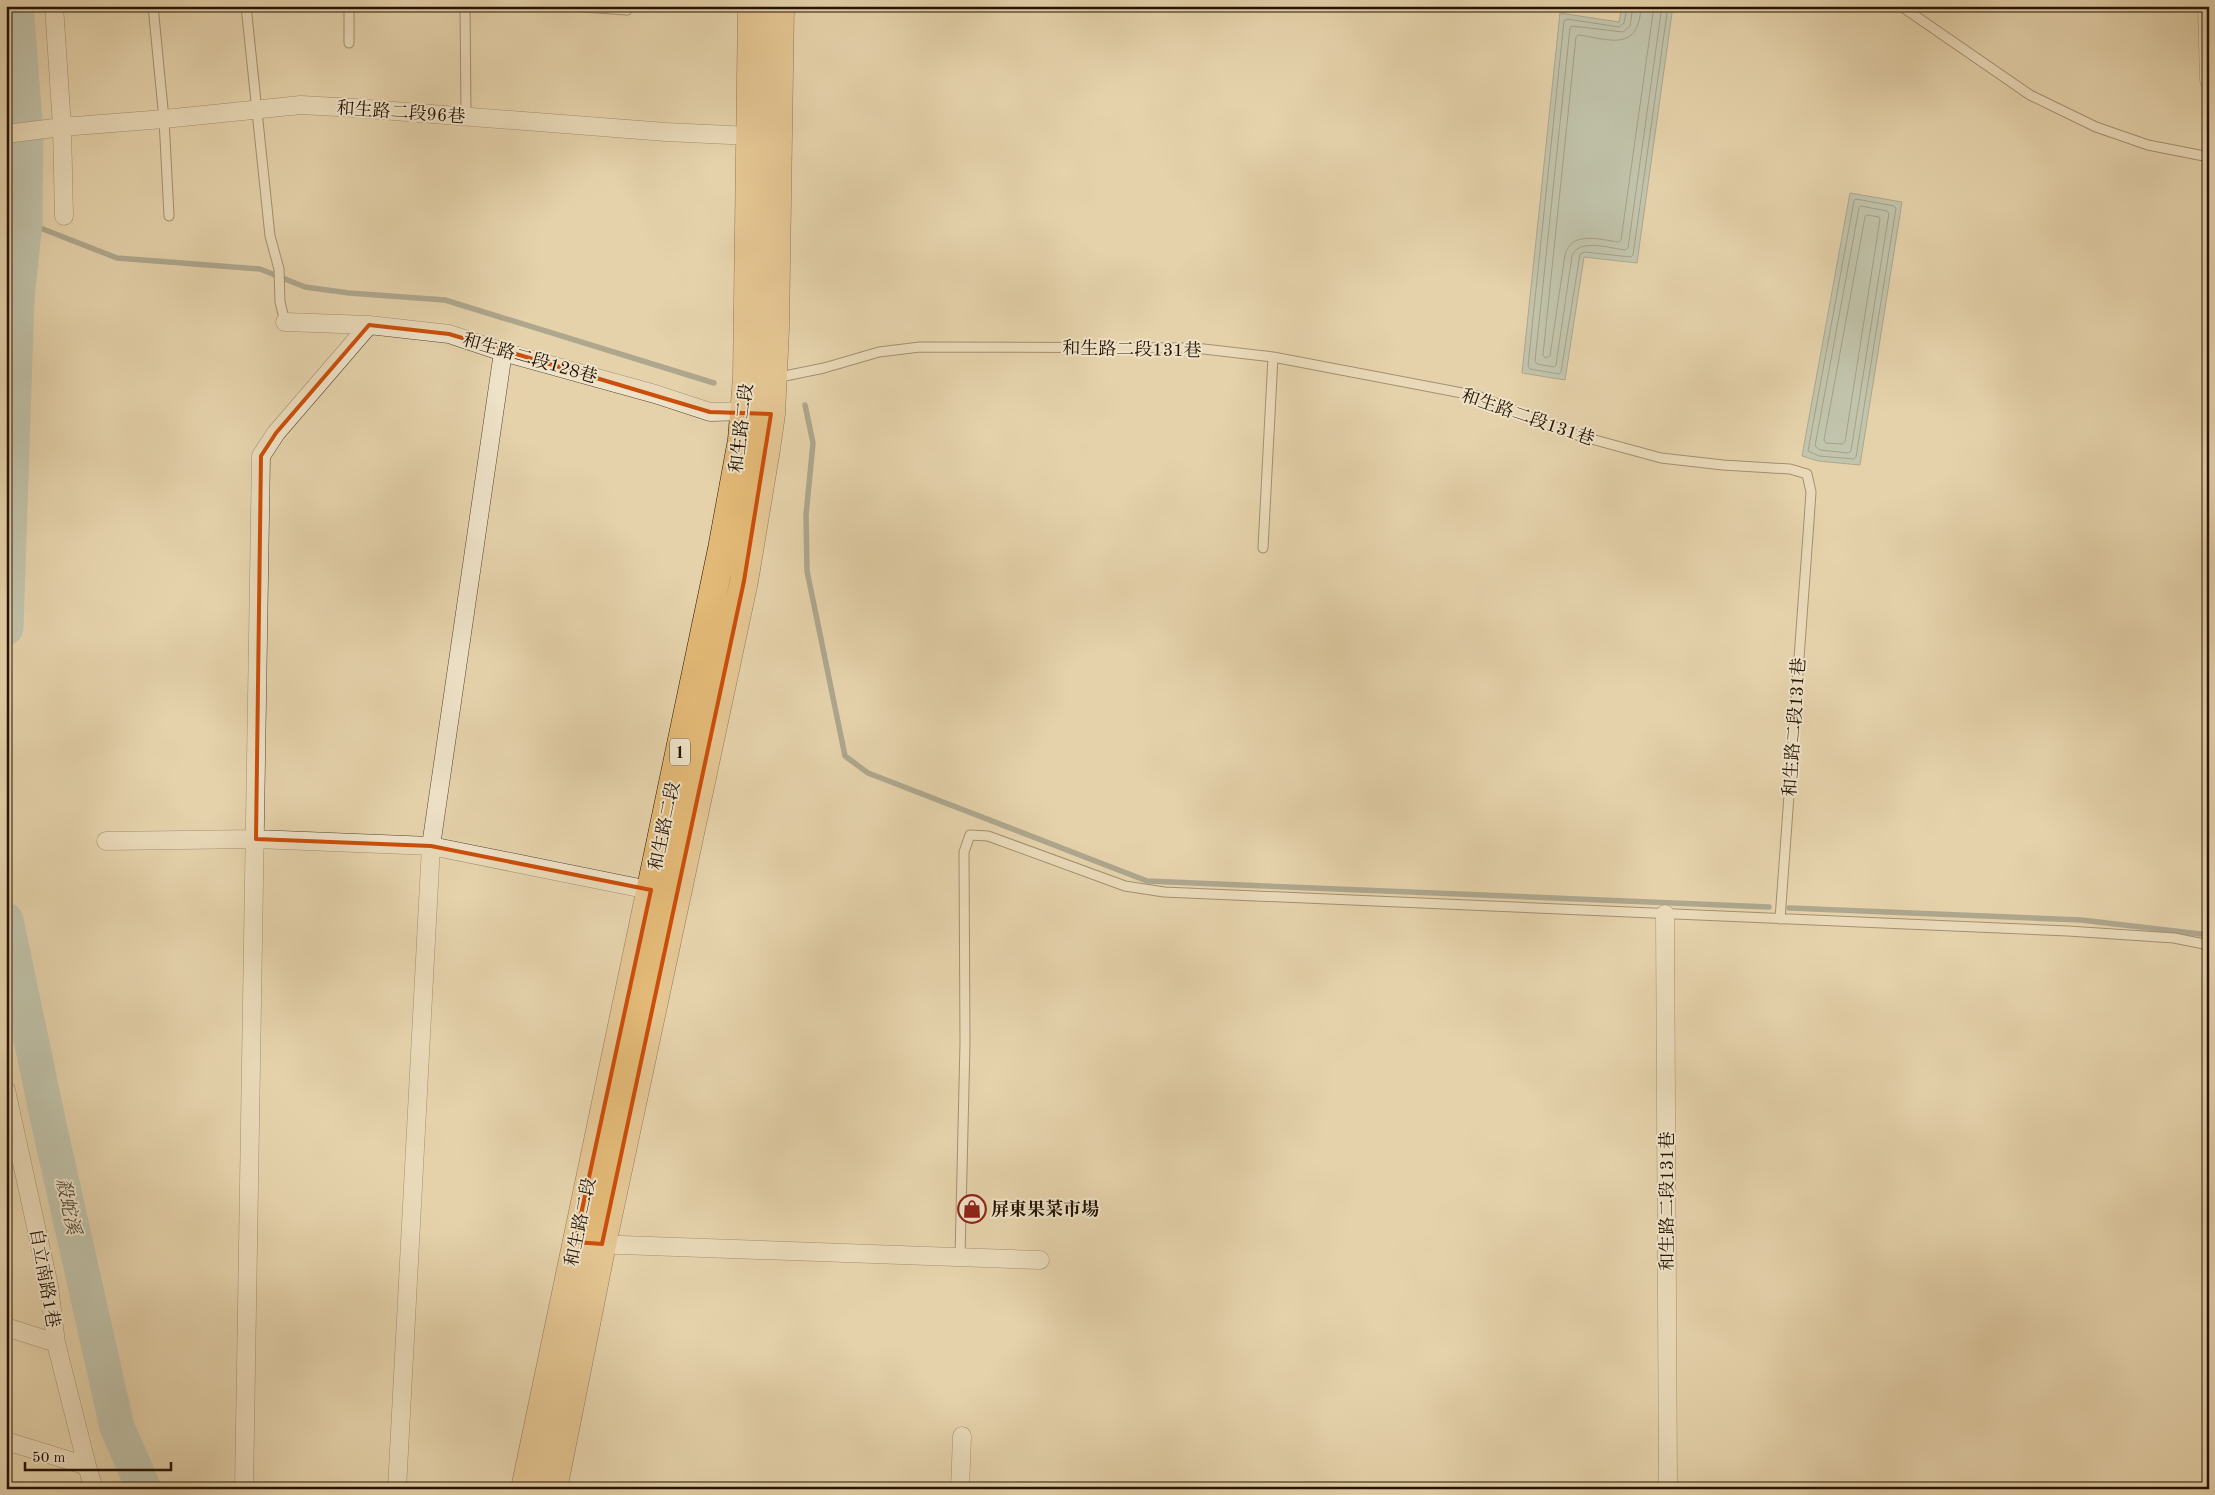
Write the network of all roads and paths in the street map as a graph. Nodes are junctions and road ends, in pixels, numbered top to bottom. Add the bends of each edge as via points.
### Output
1 (54, 6) edge
2 (152, 6) edge
3 (246, 6) edge
4 (349, 6) edge
5 (465, 6) edge
6 (568, 6) edge
7 (752, 6) edge
8 (780, 6) edge
9 (1901, 6) edge
10 (2207, 6) edge
11 (627, 10) dead end
12 (2208, 43) edge
13 (349, 44) dead end
14 (2209, 80) edge
15 (258, 109) junction
16 (466, 116) junction
17 (164, 119) junction
18 (57, 128) junction
19 (6, 134) edge
20 (750, 136) junction
21 (2209, 157) edge
22 (64, 216) dead end
23 (169, 216) dead end
24 (286, 322) joint
25 (369, 325) junction
26 (503, 352) junction
27 (1273, 357) junction
28 (760, 378) junction
29 (758, 412) junction
30 (1262, 548) dead end
31 (256, 839) junction
32 (106, 841) dead end
33 (431, 846) junction
34 (651, 890) junction
35 (677, 895) junction
36 (1665, 914) junction
37 (1780, 919) junction
38 (2209, 945) edge
39 (6, 1090) edge
40 (11, 1129) edge
41 (575, 1242) junction
42 (602, 1244) junction
43 (960, 1257) junction
44 (1040, 1260) dead end
45 (6, 1327) edge
46 (56, 1343) junction
47 (962, 1436) dead end
48 (6, 1441) edge
49 (86, 1466) junction
50 (94, 1489) edge
51 (244, 1489) edge
52 (397, 1489) edge
53 (525, 1489) edge
54 (554, 1489) edge
55 (960, 1489) edge
56 (1668, 1489) edge

1 - 18 street
2 - 17 lane
3 - 15 lane
4 - 13 lane
5 - 16 lane
6 - 11 lane
7 - 20 main road, 和生路二段 / 1
8 - 28 main road, 和生路二段 / 1 via 775,329
9 - 21 lane via 2038,99 2096,127 2148,145
10 - 12 street
12 - 14 street
15 - 16 street, 和生路二段96巷 via 302,105
15 - 17 street, 和生路二段96巷
15 - 24 lane via 270,236 279,269 280,302
16 - 20 street, 和生路二段96巷
17 - 18 street, 和生路二段96巷
17 - 23 lane
18 - 19 street, 和生路二段96巷
18 - 22 street
20 - 28 main road, 和生路二段 / 1
24 - 25 street, 和生路二段128巷
25 - 26 street, 和生路二段128巷 via 449,334
25 - 31 street via 276,433 261,456
26 - 29 street, 和生路二段128巷 via 710,412
26 - 33 street
27 - 28 lane, 和生路二段131巷 via 1195,348 920,347 879,352 824,368
27 - 30 lane
27 - 37 lane, 和生路二段131巷 via 1478,396 1573,434 1661,458 1790,469 1807,474 1811,492 1810,511
28 - 29 main road, 和生路二段 / 1
29 - 34 main road, 和生路二段 / 1 via 722,549
29 - 35 main road, 和生路二段 / 1 via 744,581
31 - 32 street
31 - 33 street
31 - 51 street
33 - 34 street
33 - 52 street
34 - 35 street
34 - 41 main road, 和生路二段 / 1
35 - 42 main road, 和生路二段 / 1
36 - 37 lane
36 - 43 lane via 1164,892 1124,886 988,836 970,835 964,852 965,1043
36 - 56 street, 和生路二段131巷
37 - 38 lane via 2068,931 2174,938
39 - 40 street, 自立南路1巷
40 - 46 street, 自立南路1巷 via 50,1286
41 - 42 street
41 - 53 main road, 和生路二段 / 1
42 - 43 street
42 - 54 main road, 和生路二段 / 1
43 - 44 street
45 - 46 street
46 - 49 street, 自立南路1巷
47 - 55 street
48 - 49 street
49 - 50 street, 自立南路1巷

